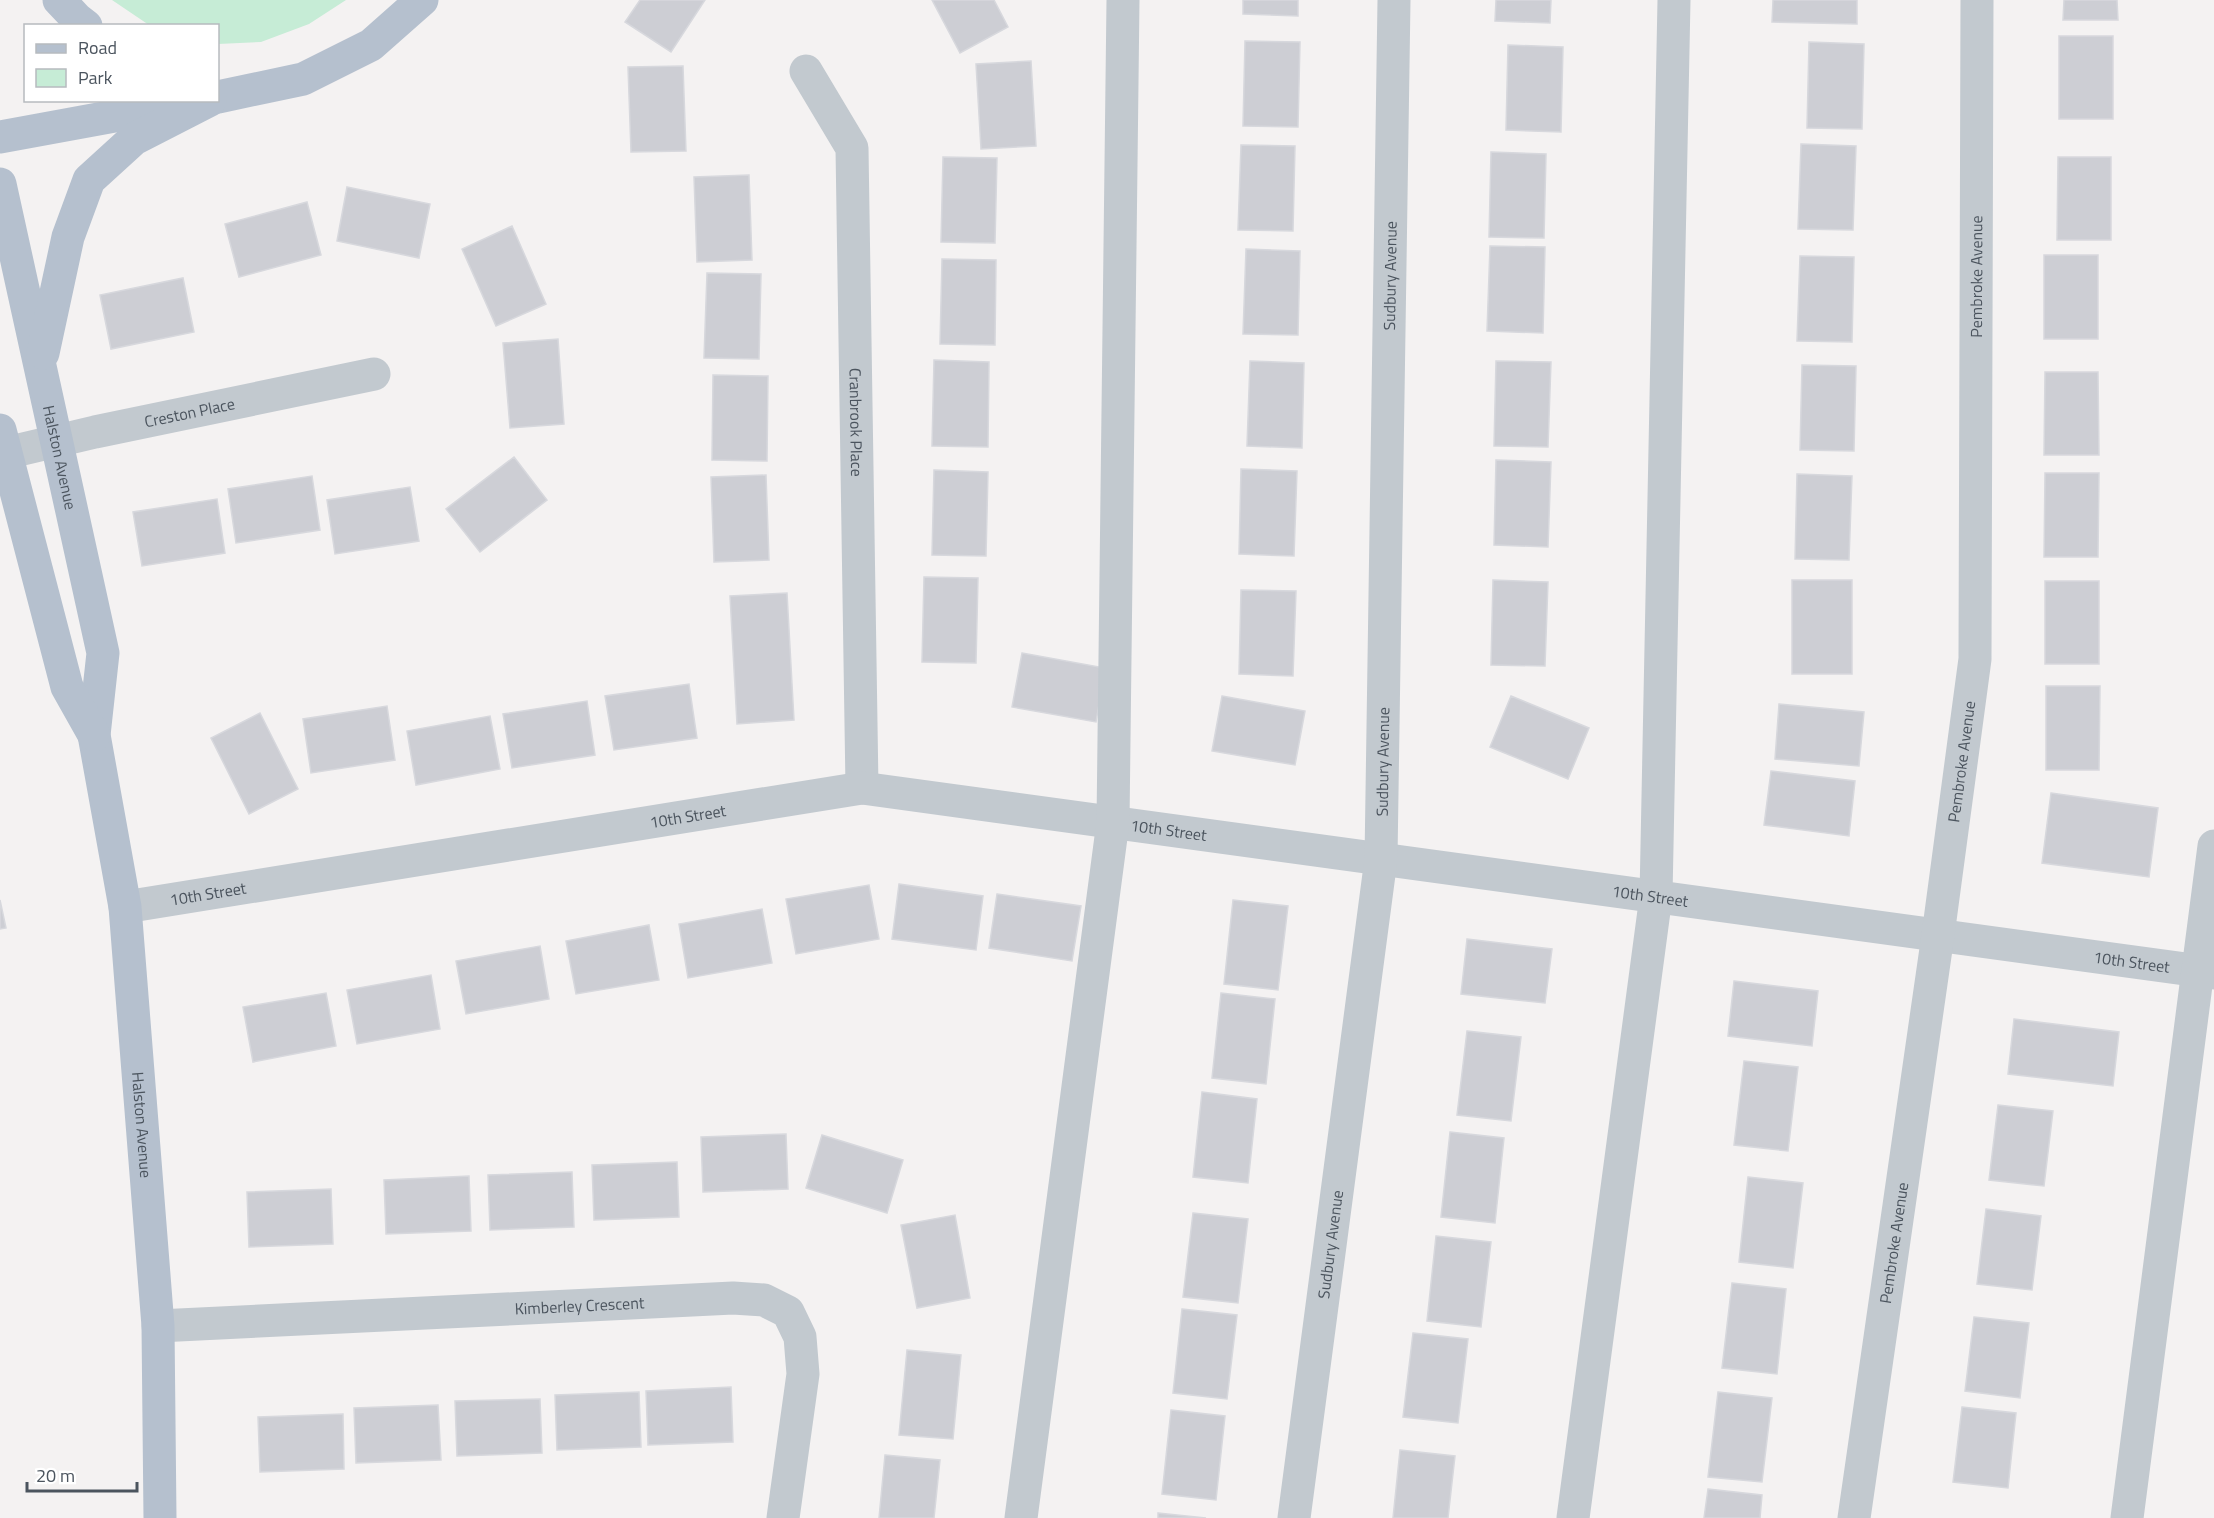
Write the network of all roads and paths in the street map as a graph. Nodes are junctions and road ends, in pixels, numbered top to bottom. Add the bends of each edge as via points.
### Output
1 (59, 0) edge
2 (422, 0) edge
3 (1123, 0) edge
4 (1394, 0) edge
5 (1674, 0) edge
6 (1977, 0) edge
7 (83, 24) edge
8 (806, 71) dead end
9 (219, 97) edge
10 (188, 102) edge
11 (206, 102) edge
12 (0, 137) edge
13 (0, 184) edge
14 (40, 366) junction
15 (374, 374) dead end
16 (56, 441) junction
17 (3, 442) edge
18 (94, 735) junction
19 (862, 788) junction
20 (1113, 822) junction
21 (2214, 846) edge
22 (1381, 859) junction
23 (1656, 896) junction
24 (125, 907) junction
25 (1938, 935) junction
26 (2207, 972) edge
27 (158, 1326) junction
28 (160, 1518) edge
29 (783, 1518) edge
30 (1021, 1518) edge
31 (1294, 1518) edge
32 (1573, 1518) edge
33 (1854, 1518) edge
34 (2127, 1518) edge

1 - 7 main road
2 - 9 main road via 371,45 303,79
3 - 20 street
4 - 22 street, Sudbury Avenue
5 - 23 street
6 - 25 street, Pembroke Avenue via 1975,659
8 - 19 street, Cranbrook Place via 852,148
10 - 12 main road
11 - 14 main road via 134,139 89,180 68,237
13 - 14 main road, Halston Avenue
14 - 16 main road, Halston Avenue
15 - 16 street, Creston Place
16 - 17 street, Creston Place
16 - 18 main road, Halston Avenue via 103,653
17 - 18 main road, Halston Avenue via 66,687
18 - 24 main road, Halston Avenue
19 - 20 street, 10th Street
19 - 24 street, 10th Street
20 - 22 street, 10th Street
20 - 30 street
21 - 26 street
22 - 23 street, 10th Street
22 - 31 street, Sudbury Avenue
23 - 25 street, 10th Street
23 - 32 street
24 - 27 main road, Halston Avenue
25 - 26 street, 10th Street
25 - 33 street, Pembroke Avenue
26 - 34 street
27 - 28 main road, Halston Avenue
27 - 29 street, Kimberley Crescent via 733,1298 764,1300 788,1312 800,1337 803,1374

